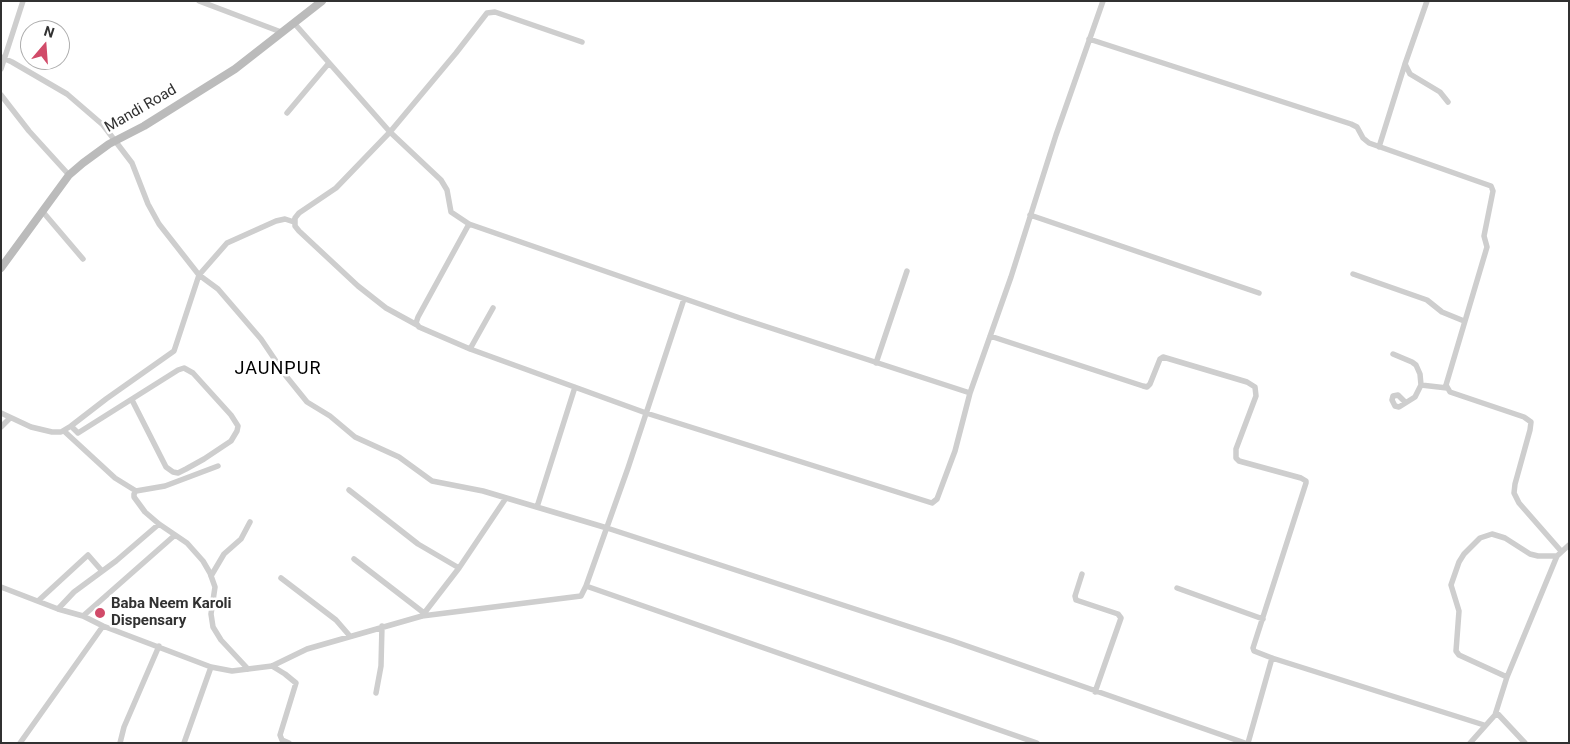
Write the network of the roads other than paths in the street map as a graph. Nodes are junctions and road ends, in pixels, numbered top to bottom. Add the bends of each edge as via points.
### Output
1 (23, 1) edge
2 (199, 1) edge
3 (322, 1) edge
4 (1102, 1) edge
5 (1427, 1) edge
6 (294, 23) junction
7 (282, 32) junction
8 (1089, 39) junction
9 (582, 42) dead end
10 (3, 58) edge
11 (329, 63) junction
12 (1405, 64) junction
13 (1, 69) edge
14 (1, 95) edge
15 (1448, 102) dead end
16 (287, 113) dead end
17 (390, 132) junction
18 (115, 140) junction
19 (1379, 147) junction
20 (69, 175) junction
21 (43, 212) junction
22 (1030, 215) junction
23 (294, 222) junction
24 (469, 224) junction
25 (83, 259) dead end
26 (1, 268) edge
27 (907, 271) dead end
28 (1353, 274) dead end
29 (199, 275) junction
30 (1259, 293) dead end
31 (684, 299) junction
32 (493, 308) dead end
33 (1464, 321) junction
34 (417, 325) junction
35 (990, 336) junction
36 (470, 350) junction
37 (1393, 354) dead end
38 (876, 363) junction
39 (1421, 385) junction
40 (575, 387) junction
41 (1447, 388) junction
42 (970, 393) junction
43 (132, 400) junction
44 (1405, 402) dead end
45 (1, 413) edge
46 (646, 413) junction
47 (10, 418) junction
48 (71, 426) junction
49 (1, 427) edge
50 (64, 431) junction
51 (218, 466) dead end
52 (349, 490) dead end
53 (136, 491) junction
54 (506, 498) junction
55 (537, 507) junction
56 (250, 522) dead end
57 (159, 524) junction
58 (607, 528) junction
59 (176, 535) junction
60 (1569, 545) edge
61 (1559, 553) junction
62 (354, 559) dead end
63 (459, 568) junction
64 (102, 571) junction
65 (1082, 574) dead end
66 (211, 576) junction
67 (281, 578) dead end
68 (586, 586) junction
69 (1, 587) edge
70 (1177, 588) dead end
71 (38, 601) junction
72 (58, 609) junction
73 (423, 615) junction
74 (82, 616) junction
75 (1263, 619) junction
76 (103, 626) junction
77 (382, 626) junction
78 (349, 636) junction
79 (158, 646) junction
80 (1272, 658) junction
81 (272, 666) junction
82 (211, 667) junction
83 (248, 670) junction
84 (1507, 677) junction
85 (1095, 692) junction
86 (376, 693) dead end
87 (1496, 712) junction
88 (1484, 725) junction
89 (20, 743) edge
90 (120, 743) edge
91 (184, 743) edge
92 (290, 743) edge
93 (1037, 743) edge
94 (1246, 743) edge
95 (1470, 743) edge
96 (1525, 743) edge

1 - 10 street
2 - 7 street
3 - 6 street, Mandi Road
4 - 8 street
5 - 12 street
6 - 7 street, Mandi Road
6 - 11 street
7 - 18 street, Mandi Road via 235,69 144,126
8 - 19 street via 1351,124 1366,142
8 - 22 street
9 - 17 street via 489,12
10 - 13 street
10 - 18 street via 72,97
11 - 16 street
11 - 17 street
12 - 15 street via 1410,74 1440,92
12 - 19 street
14 - 20 street
17 - 23 street via 336,188 299,213
17 - 24 street via 441,180 451,212
18 - 20 street, Mandi Road
18 - 29 street via 132,163 154,214
19 - 33 street via 1492,188 1485,232 1487,247
20 - 21 street, Mandi Road
21 - 25 street
21 - 26 street, Mandi Road
22 - 30 street
22 - 35 street
23 - 29 street via 276,221 232,240
23 - 34 street via 299,231 358,286 386,308
24 - 31 street
24 - 34 street via 418,317
27 - 38 street
28 - 33 street via 1427,300 1442,312
29 - 48 street via 174,351
29 - 54 street via 218,289 261,339 289,381 314,407 355,437 399,457 434,482
31 - 38 street
31 - 46 street
32 - 36 street
33 - 41 street
34 - 36 street
35 - 42 street
35 - 75 street via 1143,386 1150,384 1160,358 1164,357 1255,387 1256,396 1236,449 1236,458 1306,482
36 - 40 street
37 - 39 street via 1416,365
38 - 42 street
39 - 41 street
39 - 44 street via 1414,397
40 - 46 street
40 - 55 street
41 - 61 street via 1450,392 1531,422 1514,493
42 - 46 street via 955,451 937,499 932,504
43 - 43 street via 184,368 193,373 230,415 238,426 237,431 230,441 204,460 173,472 166,467
43 - 48 street via 78,433
45 - 47 street
46 - 58 street
47 - 49 street
47 - 50 street via 43,430
48 - 50 street
50 - 53 street via 115,478
51 - 53 street via 165,486
52 - 63 street via 418,544
53 - 57 street via 134,497
54 - 55 street
54 - 63 street
55 - 58 street
56 - 66 street
57 - 59 street
57 - 64 street
58 - 68 street
58 - 85 street
59 - 66 street via 194,551
59 - 74 street
60 - 61 street
61 - 84 street
61 - 84 street via 1530,554 1492,534 1480,538 1459,562 1451,585 1459,611 1456,651
62 - 73 street
63 - 73 street
64 - 71 street via 88,555
64 - 72 street
65 - 85 street via 1076,600 1118,614 1121,618
66 - 83 street via 215,587 211,614 213,627
67 - 78 street via 336,620
68 - 73 street via 581,596
68 - 93 street
69 - 71 street
70 - 75 street
71 - 72 street
72 - 74 street
73 - 77 street
74 - 76 street
75 - 80 street via 1253,650
76 - 79 street
76 - 89 street
77 - 78 street
77 - 86 street via 381,666
78 - 81 street via 307,648
79 - 82 street
79 - 90 street
80 - 88 street
80 - 94 street
81 - 83 street
81 - 92 street via 292,679 296,686 280,735 282,740
82 - 83 street
82 - 91 street
84 - 87 street
85 - 94 street
87 - 88 street
87 - 96 street
88 - 95 street

